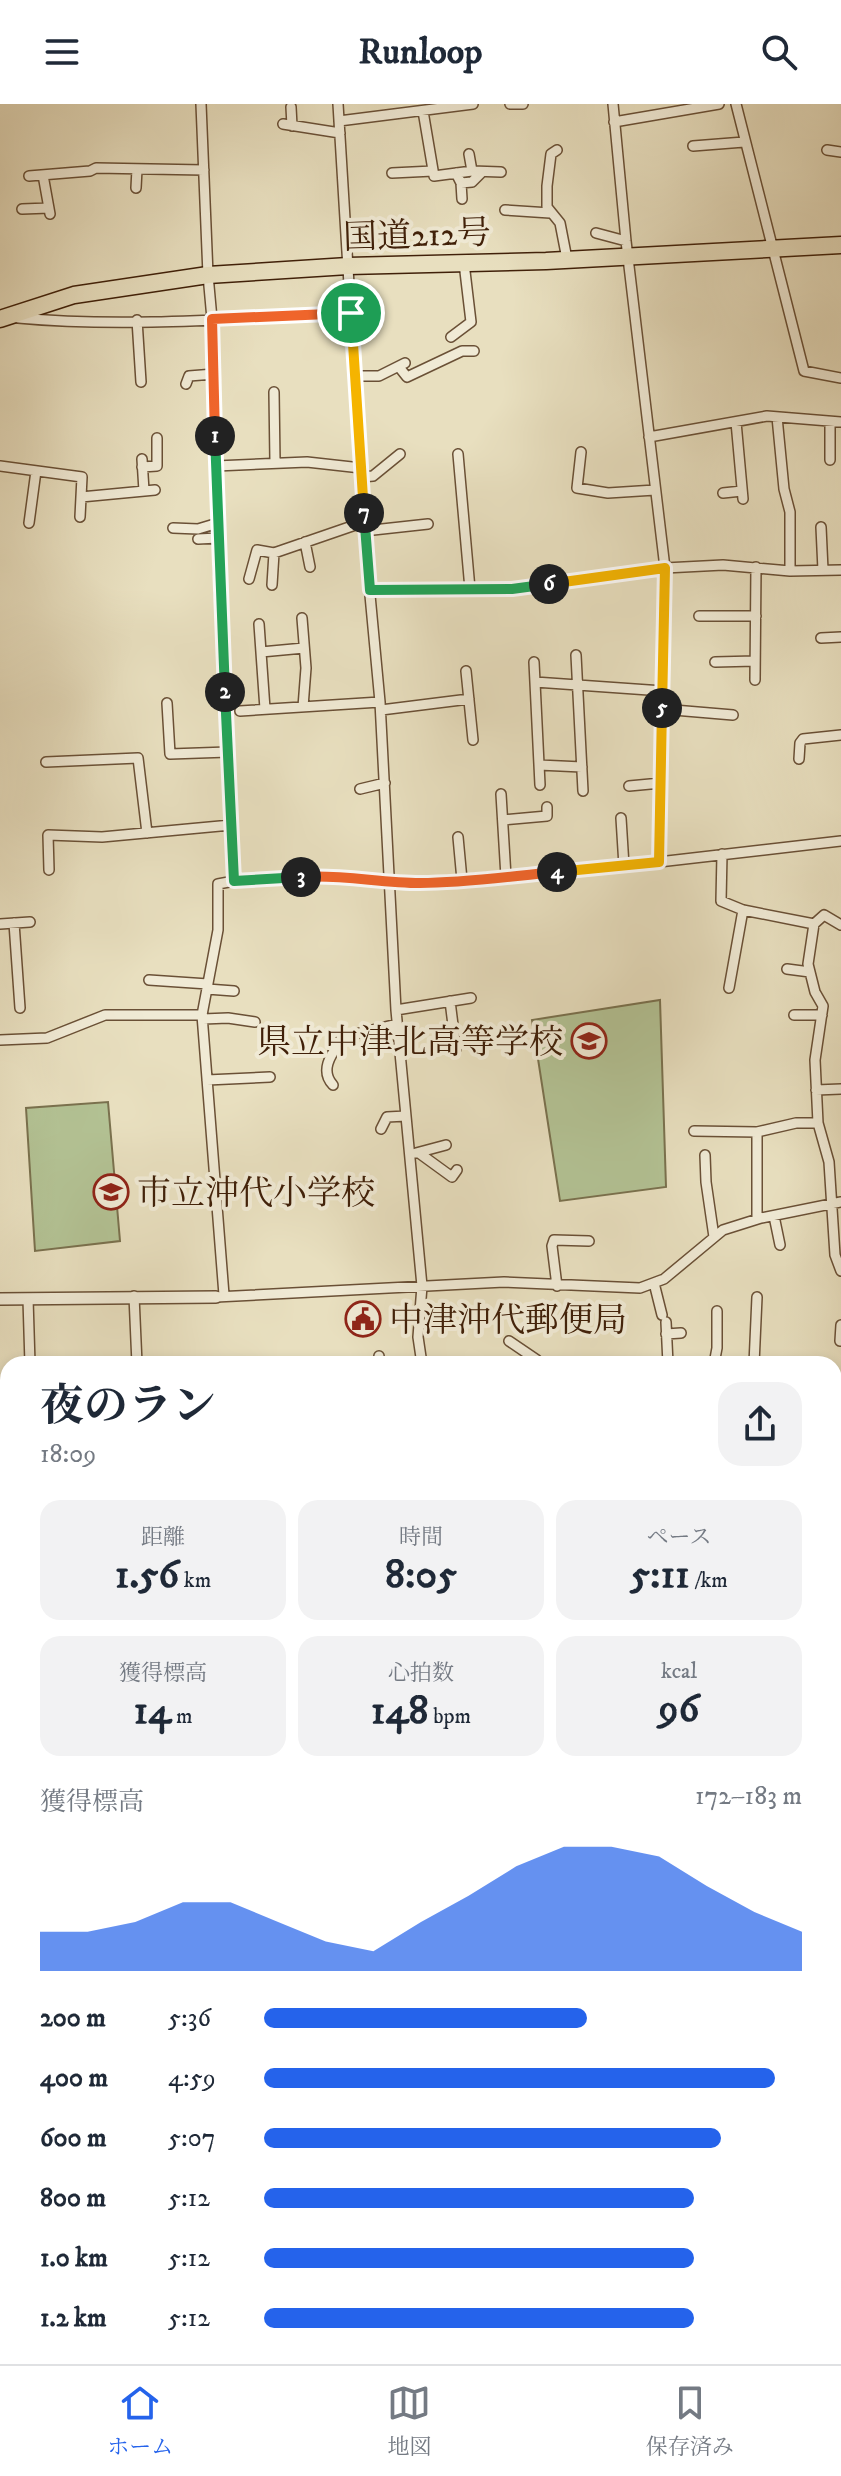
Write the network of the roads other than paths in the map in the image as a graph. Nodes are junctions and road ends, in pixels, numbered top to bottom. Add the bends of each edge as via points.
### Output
1 (201, 104) edge
2 (338, 104) edge
3 (473, 104) edge
4 (510, 104) edge
5 (523, 104) edge
6 (613, 104) edge
7 (719, 104) edge
8 (736, 104) edge
9 (291, 107) dead end
10 (423, 111) junction
11 (339, 121) junction
12 (614, 122) junction
13 (340, 133) junction
14 (744, 142) junction
15 (693, 146) dead end
16 (557, 150) dead end
17 (827, 150) dead end
18 (841, 152) edge
19 (469, 154) dead end
20 (137, 169) junction
21 (204, 170) junction
22 (433, 171) junction
23 (477, 172) junction
24 (501, 172) dead end
25 (392, 173) dead end
26 (456, 173) junction
27 (43, 175) junction
28 (29, 176) dead end
29 (461, 183) junction
30 (136, 188) dead end
31 (462, 199) dead end
32 (22, 209) dead end
33 (505, 210) dead end
34 (550, 213) junction
35 (596, 233) dead end
36 (841, 245) edge
37 (627, 248) junction
38 (771, 248) junction
39 (567, 259) junction
40 (464, 263) junction
41 (348, 266) junction
42 (208, 275) junction
43 (351, 313) junction
44 (3, 318) edge
45 (212, 319) junction
46 (137, 320) junction
47 (451, 337) dead end
48 (474, 351) dead end
49 (214, 374) junction
50 (355, 376) junction
51 (841, 378) edge
52 (141, 382) dead end
53 (186, 384) dead end
54 (274, 392) dead end
55 (777, 417) junction
56 (736, 422) junction
57 (830, 422) junction
58 (841, 422) edge
59 (649, 437) junction
60 (157, 438) dead end
61 (581, 452) dead end
62 (400, 454) dead end
63 (458, 454) dead end
64 (830, 460) dead end
65 (275, 462) junction
66 (0, 466) edge
67 (216, 466) junction
68 (36, 471) junction
69 (361, 473) junction
70 (655, 490) junction
71 (723, 493) dead end
72 (81, 497) junction
73 (80, 517) dead end
74 (29, 523) dead end
75 (218, 523) junction
76 (428, 524) dead end
77 (364, 526) junction
78 (821, 527) dead end
79 (173, 528) dead end
80 (218, 538) junction
81 (198, 539) dead end
82 (305, 542) junction
83 (274, 553) junction
84 (310, 567) dead end
85 (756, 567) junction
86 (665, 568) junction
87 (823, 570) junction
88 (841, 570) edge
89 (790, 571) junction
90 (249, 579) dead end
91 (272, 585) dead end
92 (470, 589) junction
93 (370, 590) junction
94 (699, 616) dead end
95 (756, 616) junction
96 (302, 618) dead end
97 (259, 624) dead end
98 (841, 637) edge
99 (821, 638) dead end
100 (304, 648) junction
101 (261, 652) junction
102 (576, 655) dead end
103 (755, 661) junction
104 (534, 662) dead end
105 (715, 662) dead end
106 (466, 671) dead end
107 (755, 680) dead end
108 (535, 682) junction
109 (578, 685) junction
110 (663, 691) junction
111 (469, 699) junction
112 (167, 703) dead end
113 (381, 706) junction
114 (303, 707) junction
115 (265, 709) junction
116 (662, 709) junction
117 (240, 711) dead end
118 (733, 715) dead end
119 (841, 735) edge
120 (473, 740) dead end
121 (228, 752) junction
122 (799, 759) dead end
123 (46, 762) dead end
124 (539, 765) junction
125 (582, 767) junction
126 (385, 783) junction
127 (661, 783) junction
128 (540, 785) dead end
129 (629, 786) dead end
130 (360, 789) dead end
131 (583, 791) dead end
132 (501, 794) dead end
133 (547, 807) dead end
134 (621, 818) dead end
135 (503, 820) junction
136 (231, 825) junction
137 (147, 833) junction
138 (458, 837) dead end
139 (841, 841) edge
140 (722, 854) junction
141 (659, 862) junction
142 (624, 866) junction
143 (49, 870) dead end
144 (506, 877) junction
145 (462, 880) junction
146 (234, 881) junction
147 (390, 882) junction
148 (743, 910) junction
149 (30, 922) dead end
150 (14, 923) junction
151 (0, 924) edge
152 (814, 924) junction
153 (841, 925) edge
154 (787, 969) dead end
155 (810, 972) junction
156 (149, 980) dead end
157 (208, 986) junction
158 (729, 988) dead end
159 (234, 991) dead end
160 (471, 998) dead end
161 (450, 1001) junction
162 (20, 1008) dead end
163 (396, 1010) junction
164 (794, 1015) dead end
165 (822, 1015) junction
166 (203, 1017) junction
167 (255, 1022) dead end
168 (397, 1024) junction
169 (0, 1040) edge
170 (456, 1049) dead end
171 (270, 1077) dead end
172 (207, 1080) junction
173 (333, 1085) dead end
174 (841, 1089) edge
175 (816, 1090) junction
176 (406, 1116) junction
177 (818, 1123) junction
178 (381, 1129) dead end
179 (694, 1131) dead end
180 (757, 1132) junction
181 (446, 1145) dead end
182 (414, 1154) junction
183 (705, 1155) dead end
184 (457, 1170) dead end
185 (836, 1203) edge
186 (774, 1216) junction
187 (757, 1219) junction
188 (714, 1237) junction
189 (589, 1241) dead end
190 (780, 1245) dead end
191 (841, 1271) edge
192 (654, 1283) junction
193 (422, 1286) junction
194 (557, 1286) junction
195 (134, 1296) junction
196 (220, 1296) junction
197 (757, 1297) dead end
198 (0, 1299) edge
199 (28, 1299) junction
200 (717, 1311) dead end
201 (841, 1325) edge
202 (681, 1333) dead end
203 (666, 1334) junction
204 (509, 1341) dead end
205 (840, 1341) edge
206 (30, 1356) edge
207 (137, 1356) edge
208 (421, 1356) edge
209 (533, 1356) edge
210 (667, 1356) edge
211 (716, 1356) edge
212 (754, 1356) edge

1 - 21 street
2 - 11 street
3 - 10 street
4 - 5 street
6 - 12 street
7 - 12 street
8 - 14 street
9 - 13 street via 287,125
10 - 11 street
10 - 22 street
11 - 13 street
12 - 37 street
13 - 41 street
14 - 15 street
14 - 38 street
16 - 34 street via 551,154 547,186
17 - 18 street
19 - 23 street
20 - 21 street
20 - 27 street
20 - 30 street
21 - 42 street
22 - 25 street
22 - 26 street via 434,176
23 - 24 street
23 - 26 street
23 - 29 street via 472,182
26 - 29 street
27 - 28 street
27 - 32 street via 49,211
29 - 31 street
33 - 34 street
34 - 39 street via 560,223
35 - 37 street
36 - 38 highway, 国道212号
37 - 38 highway, 国道212号
37 - 39 highway, 国道212号
37 - 59 street
38 - 51 street via 804,371
39 - 40 highway, 国道212号
40 - 41 highway, 国道212号
40 - 47 street via 471,322
41 - 42 highway, 国道212号
41 - 43 street
42 - 44 highway, 国道212号 via 74,295
42 - 45 street
43 - 45 street
43 - 50 street
44 - 46 street
45 - 46 street
45 - 49 street
46 - 52 street
48 - 50 street via 462,351 407,377 402,365 379,376
49 - 53 street via 189,376
49 - 67 street
50 - 69 street
54 - 65 street
55 - 56 street
55 - 57 street
55 - 89 street via 790,512
56 - 59 street
56 - 71 street via 742,495
57 - 58 street
57 - 64 street
59 - 70 street
60 - 72 street via 157,466 142,463 149,490
61 - 70 street via 577,488 608,493
62 - 69 street via 373,476
63 - 92 street
65 - 67 street
65 - 69 street via 307,462
66 - 68 street
67 - 75 street
68 - 72 street via 82,477
68 - 74 street
69 - 77 street
70 - 86 street
72 - 73 street
75 - 79 street
75 - 80 street
76 - 77 street
77 - 82 street
77 - 93 street
78 - 87 street
80 - 81 street
80 - 121 street
82 - 83 street
82 - 84 street
83 - 90 street via 257,550
83 - 91 street
85 - 86 street
85 - 89 street
85 - 95 street
86 - 92 street via 512,589
86 - 110 street
87 - 88 street
87 - 89 street
92 - 93 street
93 - 113 street
94 - 95 street
95 - 103 street
96 - 100 street
97 - 101 street
98 - 99 street
100 - 101 street
100 - 114 street
101 - 115 street
102 - 109 street
103 - 105 street
103 - 107 street
104 - 108 street
106 - 111 street
108 - 109 street
108 - 124 street
109 - 110 street
109 - 125 street
110 - 116 street
111 - 113 street
111 - 120 street
112 - 121 street via 170,754
113 - 114 street
113 - 126 street
114 - 115 street
115 - 117 street
116 - 118 street
116 - 127 street
119 - 122 street via 803,739
121 - 136 street
123 - 137 street via 138,758
124 - 125 street
124 - 128 street
125 - 131 street
126 - 130 street
126 - 147 street
127 - 129 street
127 - 141 street
132 - 135 street
133 - 135 street via 547,816
134 - 142 street
135 - 144 street
136 - 137 street
136 - 146 street
137 - 143 street via 48,835
138 - 145 street
139 - 140 street
140 - 141 street
140 - 148 street via 721,901
141 - 142 street
142 - 144 street
144 - 145 street
145 - 147 street
146 - 147 street via 324,875
146 - 157 street via 218,884 218,930
147 - 163 street
148 - 152 street
148 - 158 street
149 - 150 street
150 - 151 street
150 - 162 street
152 - 153 street via 824,915
152 - 155 street
154 - 155 street
155 - 165 street
156 - 157 street
157 - 159 street
157 - 166 street
160 - 161 street
161 - 163 street
161 - 170 street
163 - 168 street
164 - 165 street
165 - 175 street
166 - 167 street
166 - 169 street via 105,1015 47,1038
166 - 172 street
168 - 173 street via 343,1037 327,1061
168 - 176 street
171 - 172 street
172 - 196 street
174 - 175 street
175 - 177 street
176 - 178 street via 387,1117
176 - 182 street
177 - 180 street
177 - 185 street
179 - 180 street
180 - 187 street
181 - 182 street
182 - 184 street via 452,1177
182 - 193 street
183 - 188 street
185 - 186 street
185 - 191 street via 835,1255
186 - 187 street
186 - 190 street
187 - 188 street
188 - 192 street
189 - 194 street via 554,1240
192 - 194 street via 640,1288
192 - 203 street
193 - 194 street
193 - 196 street
193 - 208 street
195 - 196 street
195 - 199 street
195 - 207 street
197 - 212 street
198 - 199 street
199 - 206 street
200 - 211 street
201 - 205 street
202 - 203 street
203 - 210 street
204 - 209 street

